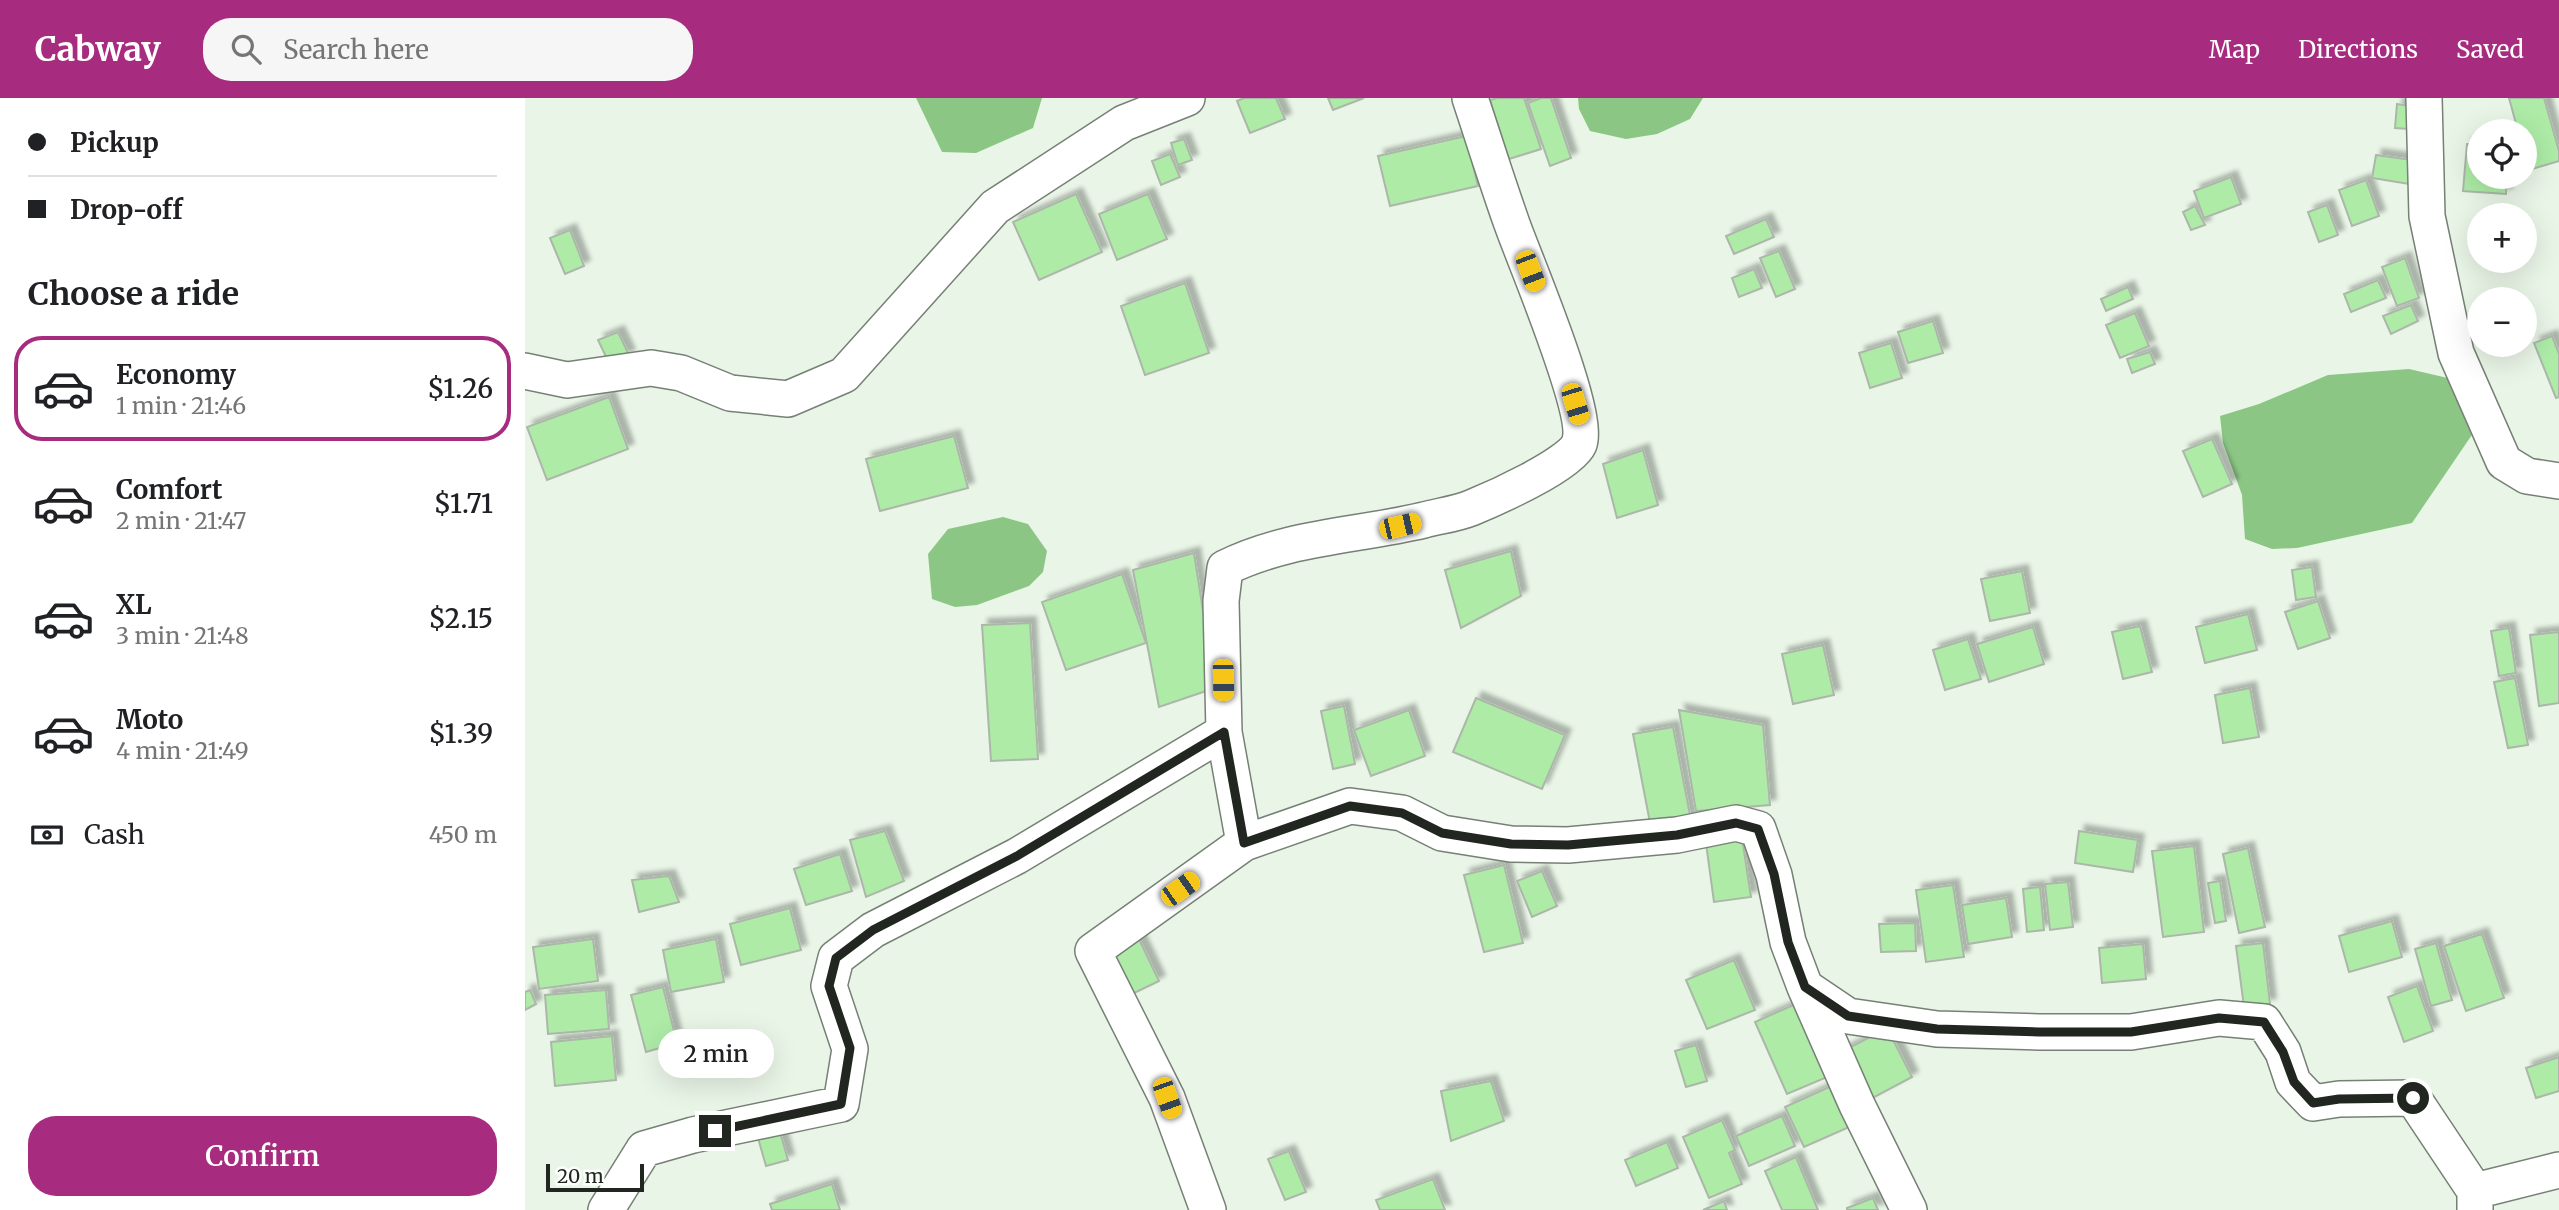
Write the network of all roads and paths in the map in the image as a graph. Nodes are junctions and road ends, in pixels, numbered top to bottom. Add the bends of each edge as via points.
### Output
1 (1187, 98) edge
2 (1470, 98) edge
3 (2424, 98) edge
4 (525, 371) edge
5 (2559, 481) edge
6 (1224, 732) junction
7 (1244, 843) junction
8 (1805, 987) junction
9 (2559, 1170) edge
10 (2475, 1201) edge
11 (606, 1210) edge
12 (1208, 1210) edge
13 (1909, 1210) edge

1 - 4 street via 1124,123 995,207 844,375 788,399 730,393 681,373 651,368 567,380
2 - 6 street via 1511,223 1549,318 1581,425 1579,446 1562,462 1469,509 1377,531 1288,544 1225,568 1221,601
3 - 5 street via 2427,216 2456,353 2504,462 2527,476
6 - 7 street
6 - 11 street via 1017,856 873,930 836,958 829,986 850,1048 841,1104 644,1149
7 - 8 street via 1350,806 1402,813 1442,833 1511,844 1568,845 1677,835 1736,823 1758,829
7 - 12 street via 1093,951 1167,1098
8 - 10 street via 1848,1016 1937,1029 2131,1032 2219,1018 2264,1022 2283,1052 2294,1082 2313,1103 2413,1098
8 - 13 street
9 - 10 street

